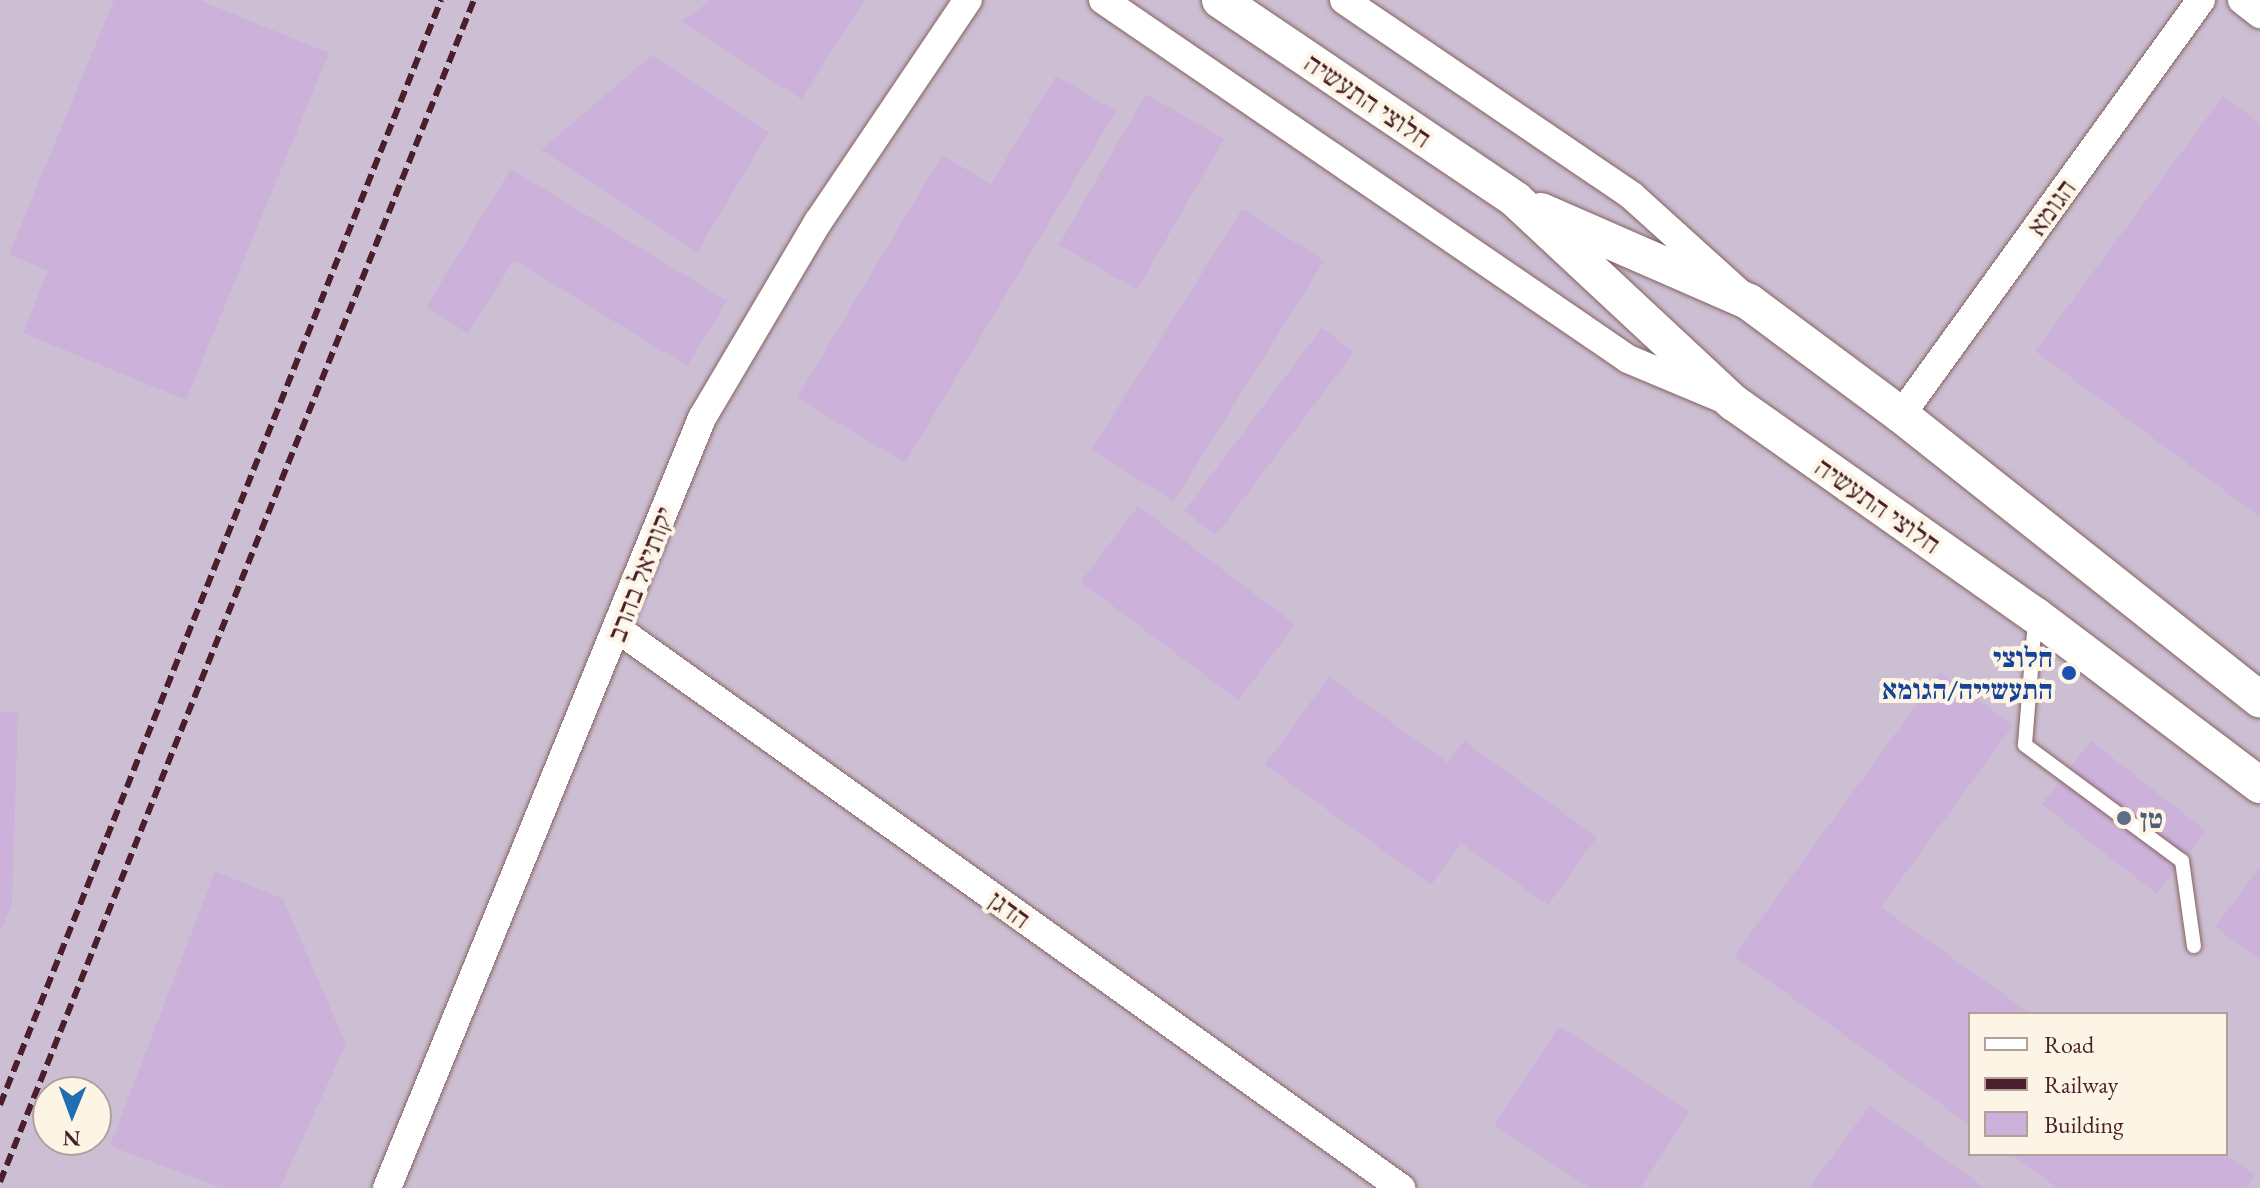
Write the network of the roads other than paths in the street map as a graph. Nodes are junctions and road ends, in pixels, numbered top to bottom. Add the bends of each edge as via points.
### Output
1 (968, 0) edge
2 (1103, 0) edge
3 (1220, 0) edge
4 (1344, 0) edge
5 (2201, 0) edge
6 (2242, 0) edge
7 (2260, 14) edge
8 (1516, 200) junction
9 (1749, 302) junction
10 (1734, 403) junction
11 (1901, 415) junction
12 (2035, 615) junction
13 (619, 630) junction
14 (2260, 700) edge
15 (2260, 785) edge
16 (2194, 946) dead end
17 (387, 1188) edge
18 (1401, 1188) edge

1 - 13 street, יקותיאל בהרב via 818,222 702,418
2 - 10 street via 1628,359
3 - 8 street, חלוצי התעשיה
4 - 9 street via 1632,196
5 - 11 street, הגומא
6 - 7 street
8 - 9 street, חלוצי התעשיה
8 - 10 street, חלוצי התעשיה
9 - 11 street, חלוצי התעשיה
10 - 12 street, חלוצי התעשיה
11 - 14 street, חלוצי התעשיה
12 - 15 street, חלוצי התעשיה
12 - 16 lane via 2025,745 2182,861
13 - 17 street, יקותיאל בהרב
13 - 18 street, הדגן

